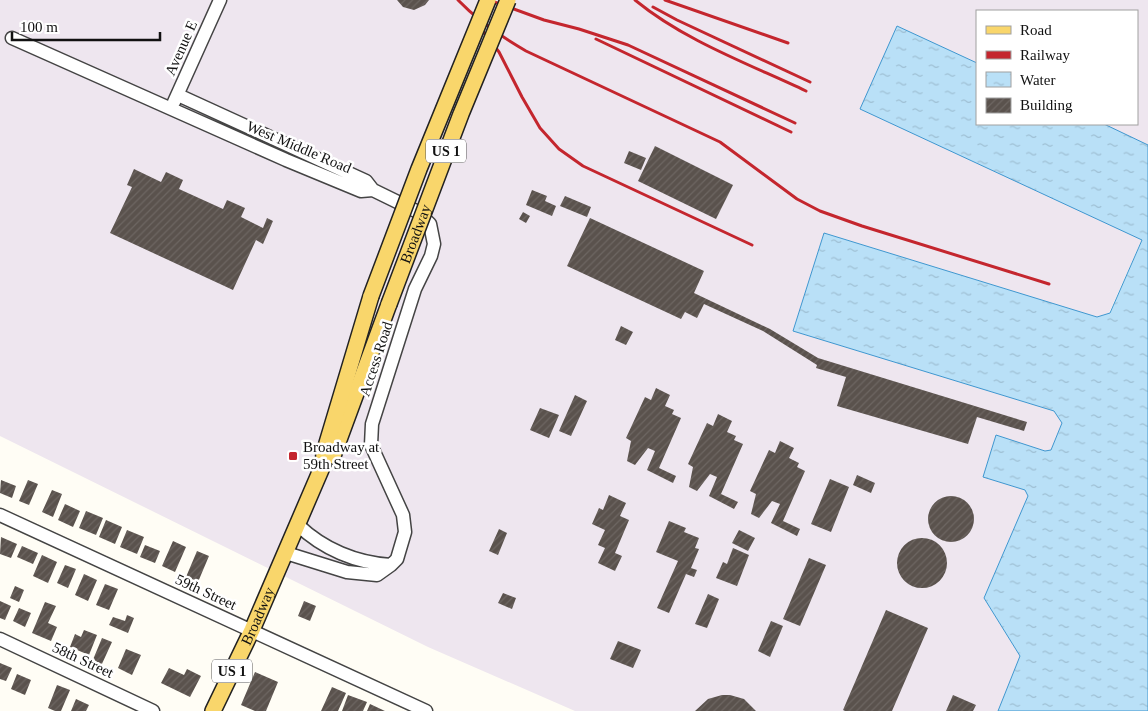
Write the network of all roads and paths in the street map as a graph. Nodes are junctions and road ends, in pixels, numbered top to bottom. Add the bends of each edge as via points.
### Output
1 (220, 0) edge
2 (488, 0) edge
3 (508, 0) edge
4 (12, 38) dead end
5 (178, 95) junction
6 (171, 109) junction
7 (373, 190) junction
8 (323, 465) junction
9 (0, 515) edge
10 (298, 525) junction
11 (286, 552) junction
12 (391, 565) junction
13 (252, 630) junction
14 (0, 639) edge
15 (153, 711) edge
16 (213, 711) edge
17 (426, 711) edge

1 - 5 street, Avenue E
2 - 8 main road, Broadway / US 1, bridge via 433,132 371,296
3 - 8 main road, Broadway / US 1, bridge via 454,131 331,460
4 - 6 street, West Middle Road
5 - 6 street, Avenue E
5 - 7 street, West Middle Road via 366,181
6 - 7 street, West Middle Road via 352,188
7 - 12 street, Access Road via 418,212 430,224 434,244 372,424 371,444 403,515 405,532 397,558
8 - 10 main road, Broadway / US 1
9 - 13 street, 59th Street
10 - 11 main road, Broadway / US 1
10 - 12 street via 310,537 339,552
11 - 12 street via 347,572 377,575
11 - 13 main road, Broadway / US 1
13 - 16 main road, Broadway / US 1
13 - 17 street, 59th Street
14 - 15 street, 58th Street

